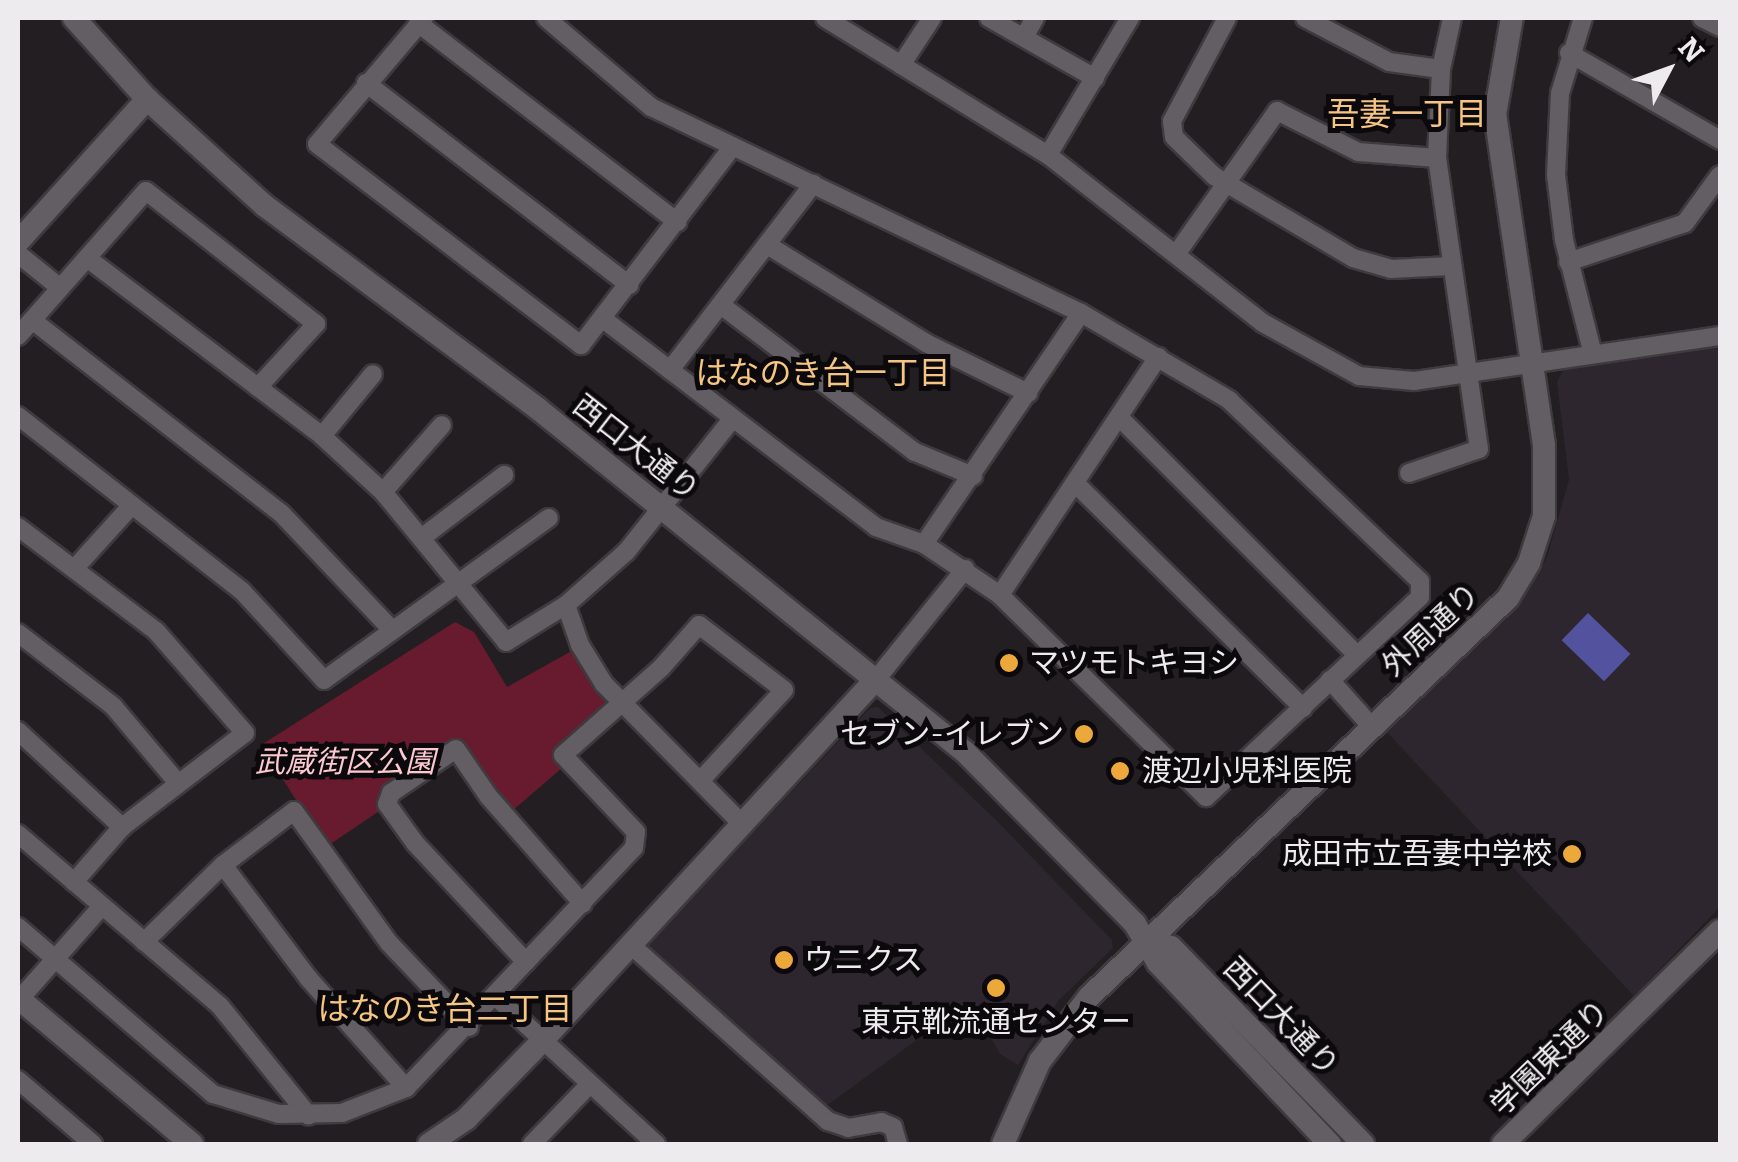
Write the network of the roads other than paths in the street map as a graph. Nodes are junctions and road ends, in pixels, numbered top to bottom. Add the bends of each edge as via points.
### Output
1 (74, 18) edge
2 (546, 18) edge
3 (825, 18) edge
4 (932, 18) edge
5 (989, 18) edge
6 (1034, 18) edge
7 (1130, 18) edge
8 (1227, 18) edge
9 (1304, 18) edge
10 (1452, 18) edge
11 (1512, 18) edge
12 (1583, 18) edge
13 (1702, 18) edge
14 (421, 20) edge
15 (1720, 27) edge
16 (1024, 37) junction
17 (1569, 52) junction
18 (901, 65) junction
19 (1440, 69) junction
20 (1094, 78) junction
21 (366, 83) junction
22 (147, 99) junction
23 (1720, 140) edge
24 (733, 146) junction
25 (1048, 155) junction
26 (1437, 158) junction
27 (1720, 175) edge
28 (1230, 183) junction
29 (812, 184) junction
30 (677, 222) junction
31 (18, 242) edge
32 (769, 246) junction
33 (1177, 253) junction
34 (18, 254) edge
35 (87, 258) junction
36 (1568, 262) junction
37 (1452, 266) junction
38 (629, 285) junction
39 (59, 287) junction
40 (720, 305) junction
41 (1081, 312) junction
42 (603, 319) junction
43 (32, 320) junction
44 (18, 336) edge
45 (1720, 336) edge
46 (1592, 351) junction
47 (1158, 357) junction
48 (1530, 359) junction
49 (670, 370) junction
50 (1466, 370) junction
51 (373, 374) dead end
52 (258, 387) junction
53 (1028, 393) junction
54 (18, 416) edge
55 (734, 418) junction
56 (1120, 418) junction
57 (442, 425) dead end
58 (322, 436) junction
59 (1409, 472) dead end
60 (504, 476) dead end
61 (973, 476) junction
62 (1076, 484) junction
63 (384, 492) junction
64 (132, 506) junction
65 (664, 508) junction
66 (549, 518) dead end
67 (18, 527) edge
68 (424, 536) junction
69 (924, 544) junction
70 (74, 569) junction
71 (965, 569) junction
72 (460, 581) junction
73 (1000, 596) junction
74 (566, 605) junction
75 (392, 630) junction
76 (18, 633) edge
77 (1356, 654) junction
78 (878, 677) junction
79 (1330, 680) junction
80 (623, 700) junction
81 (1303, 708) junction
82 (1372, 726) junction
83 (18, 730) edge
84 (177, 782) junction
85 (700, 782) junction
86 (743, 825) junction
87 (122, 827) junction
88 (18, 834) edge
89 (223, 865) junction
90 (74, 882) junction
91 (583, 904) junction
92 (102, 906) junction
93 (18, 927) edge
94 (1720, 931) edge
95 (1149, 940) junction
96 (144, 942) junction
97 (632, 946) junction
98 (57, 959) junction
99 (526, 962) junction
100 (495, 996) junction
101 (18, 1000) edge
102 (469, 1027) junction
103 (542, 1041) junction
104 (18, 1080) edge
105 (588, 1086) junction
106 (406, 1088) junction
107 (309, 1116) junction
108 (637, 1137) edge
109 (93, 1144) edge
110 (192, 1144) edge
111 (429, 1144) edge
112 (532, 1144) edge
113 (656, 1144) edge
114 (898, 1144) edge
115 (1003, 1144) edge
116 (1330, 1144) edge
117 (1363, 1144) edge
118 (1503, 1144) edge

1 - 22 street, 西口大通り
2 - 24 street via 651,107
3 - 18 street
4 - 18 street
5 - 16 street
6 - 16 street
7 - 20 street
8 - 28 street via 1171,131 1214,176
9 - 19 street via 1389,62
10 - 19 street
11 - 48 street, 外周通り via 1494,115
12 - 17 street
13 - 15 street
14 - 21 street
14 - 30 street
16 - 20 street
17 - 23 street
17 - 36 street via 1556,130
18 - 25 street
19 - 26 street
20 - 25 street
21 - 38 street
21 - 42 street via 318,144 581,345
22 - 31 street
22 - 65 street, 西口大通り via 265,206
24 - 29 street
24 - 30 street
25 - 33 street
26 - 28 street via 1358,152 1277,111
26 - 37 street
27 - 36 street via 1686,223
28 - 33 street
28 - 37 street via 1371,265
29 - 32 street
29 - 41 street
30 - 38 street
32 - 40 street
32 - 53 street via 912,335
33 - 50 street via 1263,323 1359,376 1414,381
34 - 39 street
35 - 39 street
35 - 52 street
35 - 52 street via 146,192 316,324
36 - 46 street
37 - 50 street
38 - 42 street
39 - 43 street
40 - 49 street
40 - 61 street via 892,436
41 - 47 street
41 - 53 street
42 - 49 street
43 - 44 street
43 - 75 street via 281,513
45 - 46 street
46 - 48 street
47 - 56 street
47 - 77 street via 1229,400 1420,581 1420,598
48 - 50 street
48 - 82 street, 外周通り via 1546,494 1530,564 1508,598
49 - 55 street
50 - 59 street via 1479,449
51 - 58 street
52 - 58 street
53 - 61 street
54 - 64 street
55 - 65 street
55 - 69 street via 876,526
56 - 62 street
56 - 77 street
57 - 63 street
58 - 63 street
60 - 68 street
61 - 69 street
62 - 73 street
62 - 81 street
63 - 68 street
64 - 70 street
64 - 75 street via 242,591 324,680
65 - 74 street
65 - 78 street, 西口大通り
66 - 72 street
67 - 70 street
68 - 72 street
69 - 71 street
70 - 84 street via 156,632 245,732
71 - 73 street
71 - 78 street
72 - 74 street via 506,642
72 - 75 street
73 - 81 street via 1201,795 1212,795
74 - 80 street via 580,645
76 - 84 street via 112,706
77 - 79 street
78 - 86 street
78 - 95 street, 西口大通り via 1018,802
79 - 81 street
79 - 82 street
80 - 85 street
80 - 85 street via 698,625 780,682 781,696
80 - 91 street via 563,756 637,840
82 - 95 street, 外周通り
83 - 87 street
84 - 87 street
85 - 86 street
86 - 97 street
87 - 90 street
88 - 90 street
89 - 96 street
89 - 102 street via 294,812 388,943
89 - 106 street via 310,979
90 - 92 street
91 - 99 street
91 - 99 street via 489,798 456,749 391,793 387,804 415,843
92 - 96 street
92 - 98 street
93 - 98 street
94 - 118 street, 学園東通り
95 - 115 street, 外周通り via 1089,997 1040,1060
95 - 116 street, 西口大通り via 1158,963
95 - 117 street, 西口大通り via 1171,948
96 - 107 street via 220,1006
97 - 103 street
97 - 114 street via 828,1121 848,1128 882,1122 893,1127
98 - 101 street
98 - 107 street via 214,1094 278,1114
99 - 100 street
100 - 102 street
100 - 103 street
101 - 110 street
102 - 106 street
103 - 105 street
103 - 111 street via 466,1119
104 - 109 street
105 - 108 street
105 - 112 street
106 - 107 street via 342,1113
108 - 113 street

